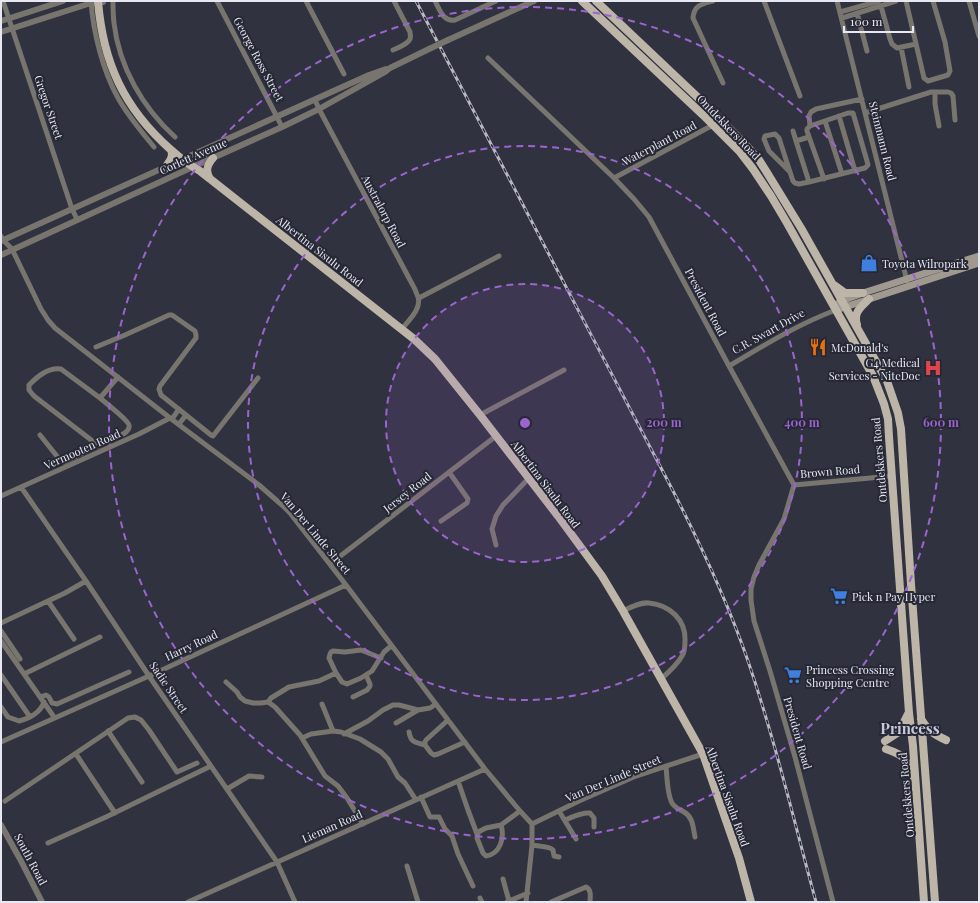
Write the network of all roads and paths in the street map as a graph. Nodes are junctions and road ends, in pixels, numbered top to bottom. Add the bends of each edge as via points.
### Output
1 (3, 1) edge
2 (63, 1) edge
3 (113, 1) edge
4 (217, 1) edge
5 (306, 1) edge
6 (394, 1) edge
7 (435, 1) edge
8 (496, 1) edge
9 (534, 1) edge
10 (579, 1) edge
11 (597, 1) edge
12 (713, 1) edge
13 (764, 1) edge
14 (837, 1) edge
15 (896, 1) edge
16 (906, 1) edge
17 (932, 1) edge
18 (968, 1) edge
19 (97, 2) edge
20 (880, 3) edge
21 (585, 4) edge
22 (860, 4) edge
23 (857, 13) junction
24 (841, 15) junction
25 (9, 19) junction
26 (1, 21) edge
27 (12, 29) junction
28 (1, 32) edge
29 (979, 36) edge
30 (916, 44) junction
31 (901, 47) junction
32 (393, 50) dead end
33 (866, 51) dead end
34 (488, 58) dead end
35 (390, 68) junction
36 (344, 74) dead end
37 (723, 82) dead end
38 (909, 87) dead end
39 (935, 92) junction
40 (800, 96) dead end
41 (862, 99) junction
42 (315, 100) junction
43 (319, 109) junction
44 (865, 113) junction
45 (839, 116) junction
46 (277, 117) junction
47 (955, 120) dead end
48 (825, 121) junction
49 (713, 125) junction
50 (810, 126) junction
51 (939, 126) dead end
52 (282, 127) junction
53 (793, 131) dead end
54 (175, 137) dead end
55 (808, 137) junction
56 (796, 141) junction
57 (154, 147) dead end
58 (171, 150) junction
59 (185, 158) junction
60 (213, 158) junction
61 (165, 168) junction
62 (196, 168) junction
63 (855, 171) junction
64 (790, 172) junction
65 (842, 174) junction
66 (614, 178) junction
67 (824, 179) junction
68 (212, 180) junction
69 (809, 182) junction
70 (72, 209) junction
71 (77, 219) junction
72 (2, 239) edge
73 (12, 250) junction
74 (1, 255) edge
75 (499, 256) dead end
76 (979, 256) edge
77 (979, 263) edge
78 (832, 283) junction
79 (907, 283) junction
80 (866, 296) junction
81 (419, 298) junction
82 (843, 304) junction
83 (835, 308) junction
84 (401, 330) junction
85 (860, 334) junction
86 (96, 347) dead end
87 (729, 366) junction
88 (564, 370) dead end
89 (118, 377) junction
90 (258, 378) dead end
91 (100, 398) junction
92 (179, 409) junction
93 (186, 414) junction
94 (480, 415) junction
95 (171, 418) junction
96 (179, 424) junction
97 (40, 435) dead end
98 (496, 436) junction
99 (99, 446) junction
100 (449, 472) junction
101 (892, 476) junction
102 (528, 478) junction
103 (794, 485) junction
104 (22, 487) junction
105 (1, 496) edge
106 (440, 521) dead end
107 (496, 545) dead end
108 (330, 564) junction
109 (86, 581) junction
110 (346, 585) junction
111 (48, 601) junction
112 (623, 611) junction
113 (1, 623) edge
114 (1, 631) edge
115 (100, 637) dead end
116 (74, 638) dead end
117 (1, 641) edge
118 (392, 646) junction
119 (380, 658) junction
120 (20, 659) dead end
121 (129, 672) dead end
122 (336, 673) junction
123 (24, 674) junction
124 (1, 675) edge
125 (149, 676) junction
126 (366, 676) junction
127 (661, 679) junction
128 (226, 682) dead end
129 (40, 697) junction
130 (353, 697) dead end
131 (52, 702) junction
132 (268, 702) junction
133 (46, 704) junction
134 (322, 704) dead end
135 (436, 704) junction
136 (1, 707) edge
137 (418, 710) junction
138 (909, 713) junction
139 (30, 717) junction
140 (54, 717) junction
141 (921, 718) junction
142 (448, 720) junction
143 (396, 723) dead end
144 (108, 731) junction
145 (333, 731) junction
146 (409, 732) dead end
147 (344, 734) junction
148 (302, 738) junction
149 (946, 740) dead end
150 (1, 742) edge
151 (465, 742) junction
152 (425, 745) junction
153 (76, 754) junction
154 (703, 754) junction
155 (197, 763) dead end
156 (211, 766) junction
157 (666, 766) junction
158 (485, 769) junction
159 (262, 777) dead end
160 (458, 781) junction
161 (915, 781) junction
162 (142, 782) dead end
163 (227, 789) junction
164 (421, 797) junction
165 (416, 800) junction
166 (5, 801) dead end
167 (520, 811) junction
168 (559, 811) junction
169 (115, 813) junction
170 (565, 820) junction
171 (362, 824) junction
172 (532, 824) junction
173 (1, 825) edge
174 (501, 825) junction
175 (594, 827) dead end
176 (478, 834) junction
177 (695, 836) dead end
178 (576, 839) dead end
179 (48, 843) dead end
180 (532, 845) junction
181 (559, 857) dead end
182 (277, 862) junction
183 (407, 866) dead end
184 (503, 878) dead end
185 (473, 886) dead end
186 (528, 893) junction
187 (42, 902) edge
188 (188, 902) edge
189 (295, 902) edge
190 (418, 902) edge
191 (508, 902) edge
192 (526, 902) edge
193 (551, 902) edge
194 (590, 902) edge
195 (751, 902) edge
196 (833, 902) edge
197 (924, 902) edge
198 (935, 902) edge

1 - 25 street, Gregor Street
2 - 25 street
3 - 54 street via 118,42 132,83 154,115
4 - 46 street, George Ross Street
5 - 36 street
6 - 32 street via 411,37
7 - 8 street via 443,16 450,21
9 - 35 street, Corlett Avenue, bridge
10 - 21 main road, Ontdekkers Road
11 - 78 main road, Ontdekkers Road via 709,108 759,160
12 - 37 street via 696,7 693,18
13 - 40 street
14 - 24 street, Steinmann Road
15 - 20 street
16 - 30 street
17 - 30 street via 945,42 949,74 924,79
18 - 29 street
19 - 27 street
19 - 57 street via 94,29 112,88 130,118
19 - 58 main road, Albertina Sisulu Road via 103,39 122,89 144,123
19 - 59 main road, Albertina Sisulu Road via 110,50 128,94 157,132
20 - 22 street
20 - 23 street
20 - 31 street via 892,44 897,48
21 - 49 main road, Ontdekkers Road
22 - 24 street
23 - 24 street
23 - 33 street
24 - 41 street, Steinmann Road
25 - 26 street
25 - 27 street, Gregor Street
27 - 28 street
27 - 70 street, Gregor Street
30 - 31 street
31 - 38 street
34 - 66 street, President Road
35 - 42 street, Corlett Avenue
35 - 43 street, Corlett Avenue
39 - 44 street
39 - 47 street via 952,94
39 - 51 street
41 - 44 street, Steinmann Road
41 - 50 street via 816,109 809,116
42 - 43 street, Australorp Road
42 - 46 street, Corlett Avenue
43 - 52 street, Corlett Avenue
43 - 81 street, Australorp Road
44 - 79 street, Steinmann Road
45 - 48 street
45 - 63 street
45 - 63 street via 853,113 867,161 868,165 865,168
46 - 52 street, George Ross Street
46 - 59 street, Corlett Avenue
48 - 50 street
48 - 65 street
49 - 66 street, Waterplant Road
49 - 83 main road, Ontdekkers Road via 740,152 762,182
50 - 55 street via 807,128
52 - 60 street, Corlett Avenue
53 - 56 street
55 - 56 street
55 - 67 street
56 - 69 street
58 - 59 main road, Albertina Sisulu Road
58 - 61 main road via 172,156
59 - 61 street, Corlett Avenue
59 - 62 main road, Albertina Sisulu Road
60 - 62 street, Corlett Avenue
60 - 68 main road via 207,169
61 - 70 street, Corlett Avenue
62 - 68 main road, Albertina Sisulu Road
62 - 71 street, Corlett Avenue
63 - 65 street
64 - 64 street via 780,138 774,134 765,136 769,151
64 - 69 street via 795,183
65 - 67 street
66 - 87 street, President Road via 649,217
67 - 69 street
68 - 84 main road, Albertina Sisulu Road
70 - 71 street, Gregor Street
70 - 72 street, Corlett Avenue
71 - 73 street, Corlett Avenue
72 - 73 street, Van Der Linde Street
73 - 74 street, Corlett Avenue
73 - 89 street, Van Der Linde Street via 41,308 52,324
75 - 81 street
76 - 79 main road, C.R. Swart Drive
77 - 79 main road, C.R. Swart Drive
78 - 80 main road via 845,293
78 - 82 main road, Ontdekkers Road
79 - 80 main road, C.R. Swart Drive
80 - 82 main road, C.R. Swart Drive
80 - 85 main road via 856,314
81 - 84 street via 417,310
82 - 83 main road, C.R. Swart Drive
82 - 85 main road, Ontdekkers Road
83 - 87 street, C.R. Swart Drive
83 - 101 main road, Ontdekkers Road via 873,376 884,404 888,419
84 - 94 main road, Albertina Sisulu Road via 435,359
85 - 141 main road, Ontdekkers Road via 887,381 900,421
86 - 92 street via 169,315 195,331 196,338 159,389 161,395
87 - 103 street, President Road
88 - 94 street
89 - 91 street
89 - 95 street, Van Der Linde Street
90 - 93 street via 213,436
91 - 99 street via 128,421 129,427 125,434
91 - 99 street via 57,368 35,378 29,385 29,390 34,396
92 - 93 street
92 - 95 street
93 - 96 street
94 - 98 main road, Albertina Sisulu Road
95 - 96 street, Van Der Linde Street
95 - 104 street, Vermooten Road
96 - 108 street, Van Der Linde Street via 259,484 290,513
97 - 99 street via 63,462
98 - 100 street, Jersey Road
98 - 102 main road, Albertina Sisulu Road
100 - 106 street via 468,499 467,503
100 - 108 street, Jersey Road
101 - 103 street, Brown Road
101 - 138 main road, Ontdekkers Road
102 - 107 street via 496,516 492,529
102 - 112 main road, Albertina Sisulu Road via 602,576
103 - 196 street, President Road via 784,519 754,577 751,589 752,611 795,757
104 - 105 street, Vermooten Road
104 - 109 street, Sadie Street
108 - 110 street, Van Der Linde Street
109 - 111 street
109 - 125 street, Sadie Street
110 - 118 street, Van Der Linde Street
110 - 125 street, Harry Road
111 - 113 street
111 - 116 street
112 - 127 main road, Albertina Sisulu Road
112 - 127 street via 636,604 648,602 670,610 683,626 683,656
114 - 120 street
115 - 123 street
117 - 123 street
118 - 119 street
118 - 135 street, Van Der Linde Street
119 - 122 street via 361,650 333,651 329,658
119 - 126 street
121 - 131 street via 58,704
122 - 126 street via 342,682 347,684
122 - 132 street via 318,681 288,687
123 - 129 street
124 - 139 street
125 - 140 street, Harry Road
125 - 156 street, Sadie Street
126 - 130 street via 370,686
127 - 154 main road, Albertina Sisulu Road
128 - 132 street via 245,701
129 - 131 street via 46,695
129 - 133 street
131 - 133 street
132 - 148 street via 284,716
133 - 139 street
133 - 140 street
134 - 145 street
135 - 137 street
135 - 142 street, Van Der Linde Street
136 - 139 street via 8,717 17,721
137 - 143 street
137 - 147 street via 393,705
138 - 161 main road, Ontdekkers Road
138 - 161 main road via 899,732 886,745 906,760
140 - 150 street, Harry Road
141 - 149 main road via 930,731
141 - 198 main road, Ontdekkers Road
142 - 151 street, Van Der Linde Street
142 - 152 street via 426,740
144 - 153 street
144 - 155 street via 128,718 141,720 177,772
144 - 162 street
145 - 147 street
145 - 148 street
146 - 152 street via 410,738
147 - 165 street via 360,739 388,759
148 - 171 street via 325,776 338,786
151 - 152 street via 434,755
151 - 158 street, Van Der Linde Street
153 - 166 street
153 - 169 street
154 - 157 street, Van Der Linde Street
154 - 195 main road, Albertina Sisulu Road via 740,858
156 - 163 street, Sadie Street
156 - 169 street
157 - 168 street, Van Der Linde Street via 636,776
157 - 177 street via 671,801 692,820
158 - 160 street, Lieman Road
158 - 167 street, Van Der Linde Street
159 - 163 street via 249,776
160 - 164 street, Lieman Road
160 - 176 street
161 - 197 main road, Ontdekkers Road
163 - 182 street, Sadie Street
164 - 165 street, Lieman Road
164 - 185 street via 430,817 439,817 450,834
165 - 171 street, Lieman Road
167 - 172 street, Van Der Linde Street
167 - 174 street
168 - 170 street
168 - 172 street, Van Der Linde Street
169 - 179 street
170 - 175 street via 586,812 594,818
170 - 178 street
171 - 182 street, Lieman Road
172 - 180 street
173 - 187 street, South Road
174 - 176 street via 482,829
174 - 176 street via 502,841 489,855 483,853
180 - 181 street via 551,848 554,856
180 - 186 street
182 - 188 street, Lieman Road
182 - 189 street, Sadie Street
183 - 190 street
184 - 191 street
186 - 191 street
186 - 192 street
193 - 194 street via 586,887 590,890

